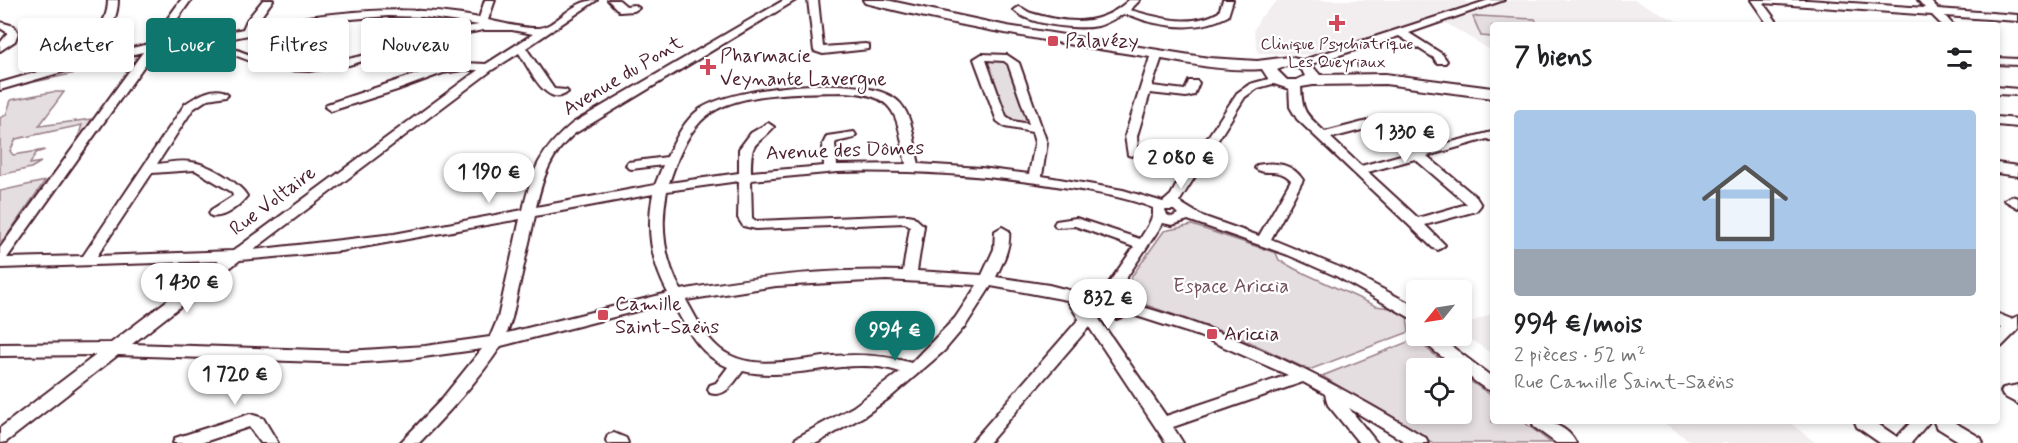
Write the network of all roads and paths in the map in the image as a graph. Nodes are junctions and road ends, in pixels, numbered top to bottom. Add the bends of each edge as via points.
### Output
1 (113, 0) edge
2 (186, 0) edge
3 (268, 0) edge
4 (490, 0) edge
5 (592, 0) edge
6 (613, 0) edge
7 (791, 0) edge
8 (813, 0) edge
9 (894, 0) edge
10 (1135, 0) edge
11 (1228, 0) edge
12 (1466, 0) edge
13 (1499, 0) edge
14 (1755, 0) edge
15 (1765, 0) edge
16 (1923, 0) edge
17 (878, 1) edge
18 (1478, 7) junction
19 (634, 8) dead end
20 (1019, 10) dead end
21 (1124, 12) junction
22 (1935, 12) junction
23 (923, 13) junction
24 (112, 18) edge
25 (174, 18) edge
26 (254, 18) edge
27 (294, 18) edge
28 (2018, 18) edge
29 (484, 19) junction
30 (1772, 22) edge
31 (1945, 22) edge
32 (496, 25) junction
33 (0, 26) edge
34 (248, 29) edge
35 (236, 32) edge
36 (542, 32) junction
37 (1401, 32) junction
38 (520, 47) junction
39 (865, 47) dead end
40 (0, 48) edge
41 (236, 53) edge
42 (1157, 54) junction
43 (146, 57) edge
44 (1442, 61) dead end
45 (2000, 61) edge
46 (2018, 62) edge
47 (488, 68) junction
48 (41, 72) edge
49 (49, 72) edge
50 (1273, 72) junction
51 (1308, 72) junction
52 (34, 76) junction
53 (1193, 83) dead end
54 (1295, 85) junction
55 (0, 87) edge
56 (1146, 89) junction
57 (2000, 90) edge
58 (562, 92) dead end
59 (2018, 92) edge
60 (1490, 93) edge
61 (222, 94) dead end
62 (331, 107) dead end
63 (2000, 121) edge
64 (2018, 123) edge
65 (768, 127) dead end
66 (1037, 129) junction
67 (850, 135) dead end
68 (1490, 135) edge
69 (1323, 136) junction
70 (1132, 152) dead end
71 (1418, 155) junction
72 (669, 161) junction
73 (632, 165) dead end
74 (913, 168) junction
75 (1261, 168) dead end
76 (150, 169) junction
77 (831, 169) junction
78 (2000, 169) edge
79 (1359, 170) junction
80 (2018, 171) edge
81 (745, 176) junction
82 (1035, 178) junction
83 (660, 189) junction
84 (1170, 212) junction
85 (216, 213) dead end
86 (529, 213) junction
87 (1062, 224) dead end
88 (1416, 224) junction
89 (1002, 231) dead end
90 (260, 238) junction
91 (1263, 241) junction
92 (1438, 245) dead end
93 (1141, 246) junction
94 (269, 254) junction
95 (234, 256) junction
96 (0, 258) edge
97 (87, 261) junction
98 (0, 263) edge
99 (909, 276) junction
100 (987, 282) junction
101 (1072, 296) junction
102 (676, 297) junction
103 (1112, 304) junction
104 (1406, 308) edge
105 (2000, 319) edge
106 (1088, 320) junction
107 (2015, 324) edge
108 (2000, 339) edge
109 (496, 341) junction
110 (1439, 346) edge
111 (0, 350) edge
112 (114, 351) junction
113 (739, 365) junction
114 (912, 370) junction
115 (1303, 375) junction
116 (1490, 384) edge
117 (717, 389) dead end
118 (1332, 391) junction
119 (1162, 424) junction
120 (1543, 424) edge
121 (1866, 424) edge
122 (1919, 424) edge
123 (1945, 424) edge
124 (0, 437) edge
125 (181, 443) edge
126 (270, 443) edge
127 (408, 443) edge
128 (802, 443) edge
129 (979, 443) edge
130 (1175, 443) edge
131 (1368, 443) edge
132 (1420, 443) edge
133 (1568, 443) edge
134 (1893, 443) edge
135 (1901, 443) edge
136 (1975, 443) edge

1 - 24 street
2 - 25 street
3 - 26 street
4 - 29 street
5 - 36 street, Rue Voltaire
6 - 19 street via 624,10
7 - 86 street, Avenue du Pont via 564,136 541,164
8 - 39 street via 818,49
9 - 23 main road
10 - 21 street
11 - 21 street via 1224,14 1205,22 1175,23
12 - 18 street
13 - 18 street
14 - 30 street
15 - 22 street
16 - 22 street
17 - 23 main road
18 - 37 street
20 - 21 street via 1025,15 1092,25 1105,23
22 - 28 street
22 - 31 street
23 - 42 main road via 1005,31
27 - 29 street via 380,4 450,8
29 - 32 street
32 - 36 street
32 - 41 street via 441,34 341,63 300,68 261,64
33 - 40 street via 13,33
34 - 35 street
36 - 38 street, Rue Voltaire
37 - 44 street
37 - 51 street
38 - 47 street, Rue Voltaire
38 - 58 street via 550,91
42 - 50 main road
42 - 56 street
43 - 96 street
45 - 46 street
47 - 62 street via 473,65 440,70
47 - 90 street, Rue Voltaire
48 - 52 street
49 - 52 street
50 - 51 main road via 1283,62
50 - 54 main road
50 - 84 street via 1241,95 1184,182
51 - 54 main road
51 - 60 main road via 1344,80 1385,79
52 - 55 street
53 - 56 street via 1186,94
54 - 69 street via 1298,111
56 - 70 street via 1131,136
57 - 59 street
61 - 76 street via 205,96 189,107
63 - 64 street
65 - 81 street via 746,145
66 - 66 street via 1009,124 1001,118 980,58 1006,58 1013,63
66 - 82 street via 1041,142
67 - 77 street via 831,139
68 - 71 street
69 - 71 street via 1379,122
69 - 79 street
71 - 79 street
71 - 88 street via 1474,205
72 - 73 street
72 - 74 street via 685,130 698,116 722,102 754,94 853,88 879,94 900,111
72 - 83 street
74 - 77 street, Avenue des Dômes
74 - 82 street, Avenue des Dômes
75 - 91 street via 1273,166 1292,173 1298,180
76 - 85 street via 199,167 237,190 240,196 235,202
76 - 97 street
77 - 81 street, Avenue des Dômes
78 - 80 main road
79 - 88 street
81 - 83 street, Avenue des Dômes
81 - 99 street via 748,223 908,219 917,226
82 - 84 street, Avenue des Dômes via 1127,196
83 - 86 street, Avenue des Dômes
83 - 102 street via 658,248
84 - 91 street, Avenue des Dômes
84 - 93 street
86 - 94 street, Avenue des Dômes via 378,240
86 - 109 street, Avenue du Pont
87 - 93 street via 1076,222
88 - 92 street
89 - 100 street via 1004,238
90 - 94 street via 260,248
90 - 95 street, Rue Voltaire
91 - 104 street, Avenue des Dômes via 1341,273
93 - 103 street via 1119,279 1123,287
94 - 95 street, Avenue des Dômes
95 - 97 street, Avenue des Dômes
95 - 112 street, Rue Voltaire
97 - 98 street, Avenue des Dômes
99 - 100 street
99 - 102 street via 784,281
100 - 101 street
100 - 114 street via 959,325
101 - 103 street
101 - 106 street
102 - 109 street
102 - 113 street via 706,347
103 - 106 street
103 - 115 street via 1212,334
105 - 107 street
106 - 119 street via 1097,325
106 - 129 street
107 - 108 street
109 - 112 street via 442,350 346,357
109 - 127 street, Avenue du Pont via 478,368
110 - 116 street
111 - 112 street
112 - 124 street, Rue Voltaire
113 - 114 street via 778,368 876,361
113 - 117 street
114 - 128 street via 880,397
115 - 118 street
115 - 119 street
118 - 131 street via 1334,401
118 - 132 street
119 - 130 street
120 - 133 street
121 - 134 street
122 - 135 street
123 - 136 street
125 - 126 street via 250,420 257,423

